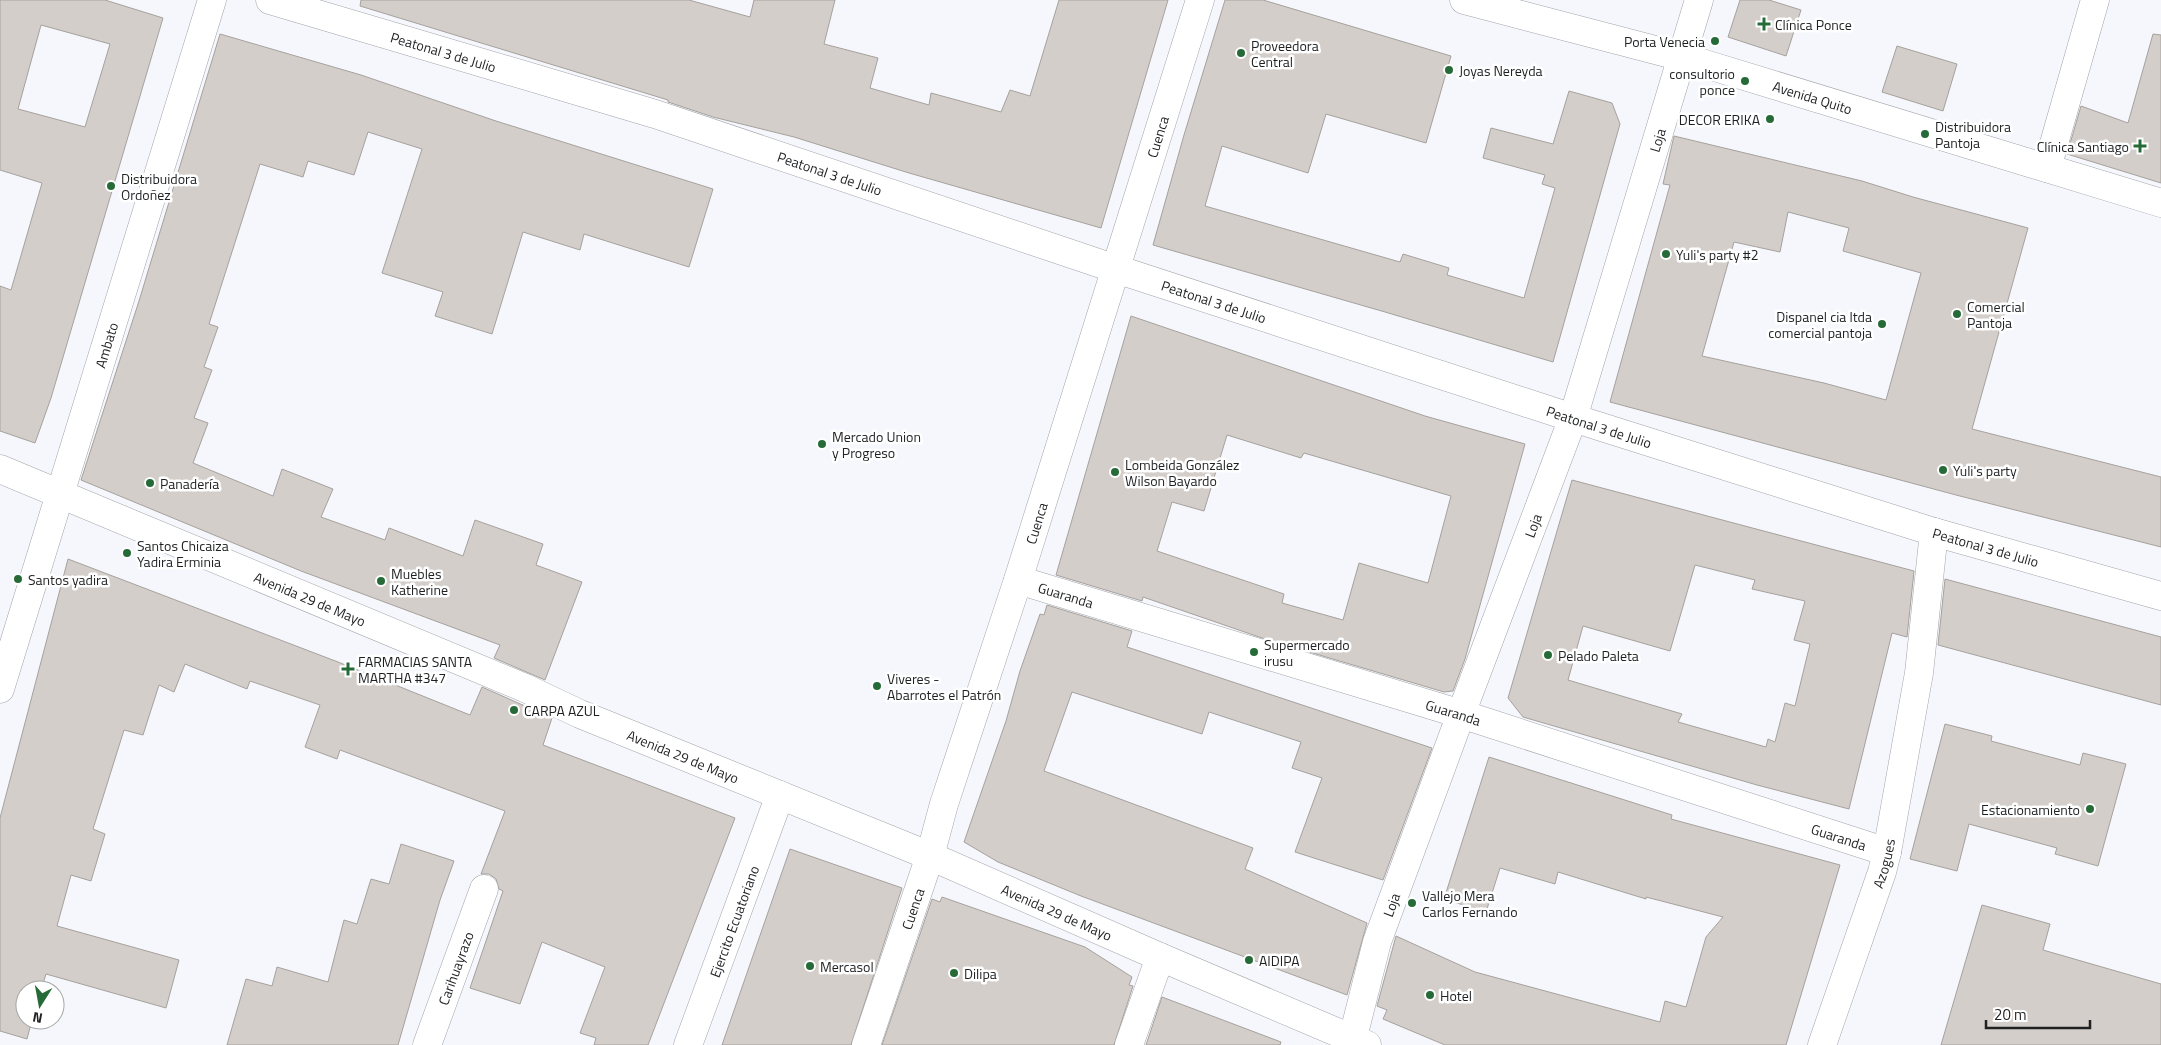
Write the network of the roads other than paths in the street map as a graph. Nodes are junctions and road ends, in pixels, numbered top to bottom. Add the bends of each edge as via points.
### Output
1 (212, 0) edge
2 (270, 0) edge
3 (1200, 0) edge
4 (1464, 0) edge
5 (1699, 0) edge
6 (2095, 0) edge
7 (1682, 57) junction
8 (2047, 168) junction
9 (2161, 203) edge
10 (1116, 269) junction
11 (1573, 418) junction
12 (0, 469) edge
13 (60, 494) junction
14 (1934, 532) junction
15 (1018, 580) junction
16 (2161, 596) edge
17 (0, 689) edge
18 (1460, 714) junction
19 (780, 795) junction
20 (1887, 852) junction
21 (930, 856) junction
22 (484, 889) dead end
23 (1160, 957) junction
24 (1356, 1042) edge
25 (426, 1045) edge
26 (688, 1045) edge
27 (866, 1045) edge
28 (1129, 1045) edge
29 (1822, 1045) edge

1 - 13 street, Ambato
2 - 10 street, Peatonal 3 de Julio via 656,114
3 - 10 street, Cuenca
4 - 7 street, Avenida Quito
5 - 7 street, Loja
6 - 8 street
7 - 8 street, Avenida Quito
7 - 11 street, Loja
8 - 9 street, Avenida Quito
10 - 11 street, Peatonal 3 de Julio
10 - 15 street, Cuenca
11 - 14 street, Peatonal 3 de Julio
11 - 18 street, Loja
12 - 13 street, Avenida 29 de Mayo
13 - 17 street, Ambato
13 - 19 street, Avenida 29 de Mayo
14 - 16 street, Peatonal 3 de Julio
14 - 20 street, Azogues via 1918,673
15 - 18 street, Guaranda
15 - 21 street, Cuenca
18 - 20 street, Guaranda
18 - 24 street, Loja via 1377,942
19 - 21 street, Avenida 29 de Mayo
19 - 26 street, Ejercito Ecuatoriano
20 - 29 street, Azogues
21 - 23 street, Avenida 29 de Mayo
21 - 27 street, Cuenca
22 - 25 street, Carihuayrazo
23 - 24 street, Avenida 29 de Mayo
23 - 28 street

